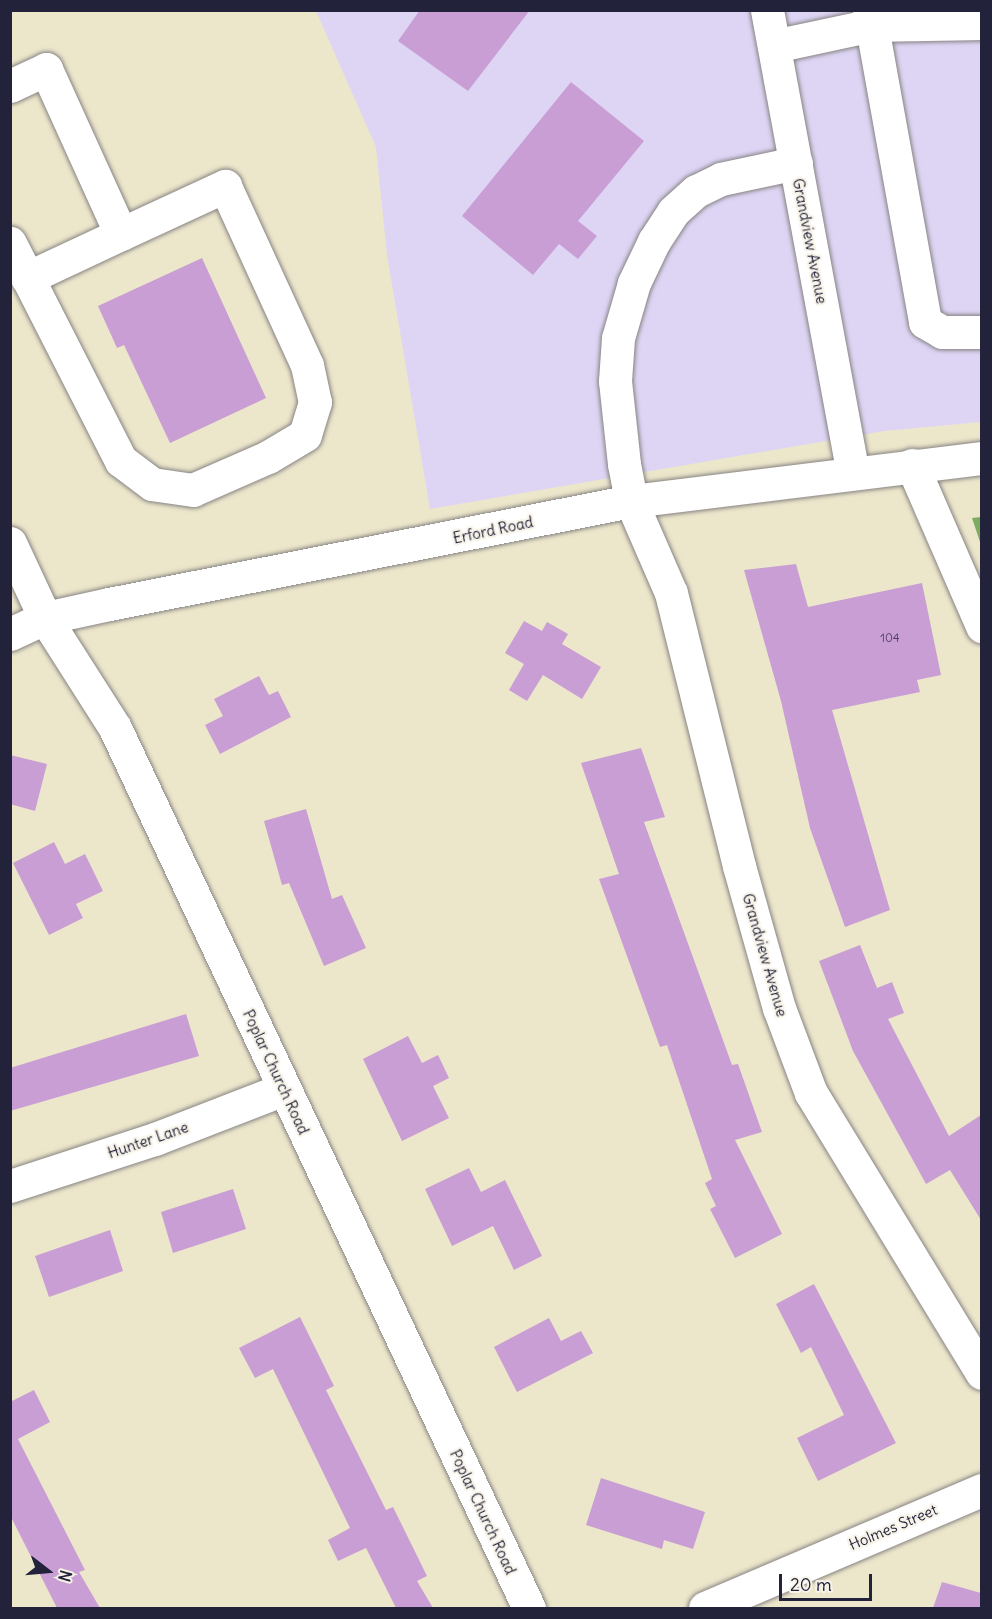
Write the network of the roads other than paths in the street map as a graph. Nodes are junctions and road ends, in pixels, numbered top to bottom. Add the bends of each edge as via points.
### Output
1 (767, 10) edge
2 (871, 18) edge
3 (981, 23) edge
4 (774, 46) junction
5 (10, 86) edge
6 (796, 163) junction
7 (121, 234) junction
8 (10, 243) edge
9 (27, 278) junction
10 (981, 332) edge
11 (981, 458) edge
12 (912, 465) junction
13 (853, 472) junction
14 (632, 501) junction
15 (10, 543) edge
16 (45, 618) junction
17 (981, 626) edge
18 (10, 634) edge
19 (284, 1089) junction
20 (10, 1186) edge
21 (981, 1373) edge
22 (981, 1490) edge
23 (529, 1608) edge
24 (705, 1608) edge

1 - 4 street, Grandview Avenue
2 - 3 street
2 - 4 street
2 - 10 street via 925,322 942,332
4 - 6 street, Grandview Avenue
5 - 7 street via 46,69
6 - 13 street, Grandview Avenue
6 - 14 street, Grandview Avenue via 721,179 696,191 673,212 649,251 634,283 618,339 615,381
7 - 9 street
7 - 9 street via 225,186 307,365 315,402 305,435 268,457 193,490 152,484 121,461
8 - 9 street
11 - 12 street, Erford Road
12 - 13 street, Erford Road
12 - 17 street
13 - 14 street, Erford Road
14 - 16 street, Erford Road
14 - 21 street, Grandview Avenue via 671,593 739,866 779,1008 811,1093
15 - 16 street, Poplar Church Road
16 - 18 street, Erford Road
16 - 19 street, Poplar Church Road via 115,728
19 - 20 street, Hunter Lane via 155,1138
19 - 23 street, Poplar Church Road
22 - 24 street, Holmes Street

